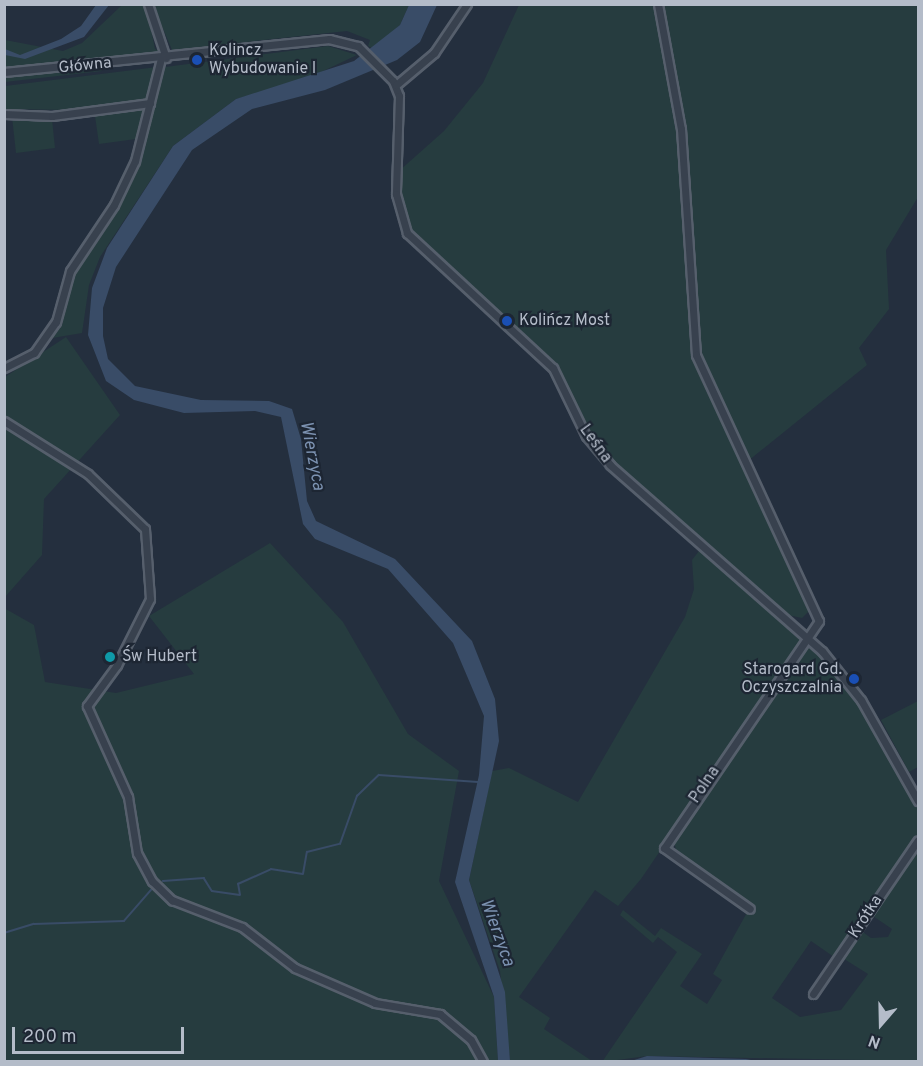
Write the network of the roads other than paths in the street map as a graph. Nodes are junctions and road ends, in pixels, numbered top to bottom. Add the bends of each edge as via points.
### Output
1 (148, 4) edge
2 (467, 4) edge
3 (658, 4) edge
4 (164, 58) junction
5 (4, 72) edge
6 (396, 85) junction
7 (150, 103) junction
8 (4, 114) edge
9 (4, 368) edge
10 (4, 421) edge
11 (810, 639) junction
12 (918, 801) edge
13 (918, 840) edge
14 (750, 909) dead end
15 (813, 994) dead end
16 (483, 1062) edge

1 - 4 street
2 - 6 street via 434,53
3 - 11 street via 681,129 696,355 817,611 818,628
4 - 5 street, Główna
4 - 6 street, Główna via 347,40
4 - 7 street
6 - 11 street, Leśna via 400,116 396,194 407,233 553,368 586,436 610,465
7 - 8 street via 52,116
7 - 9 street via 135,161 114,205 70,271 56,322 34,353
10 - 16 street via 88,474 145,529 150,599 117,664 87,706 126,791 137,853 152,881 172,900 242,927 296,968 375,1003 440,1014 471,1040
11 - 12 street, Leśna via 852,686
11 - 14 street, Polna via 664,848
13 - 15 street, Krótka

